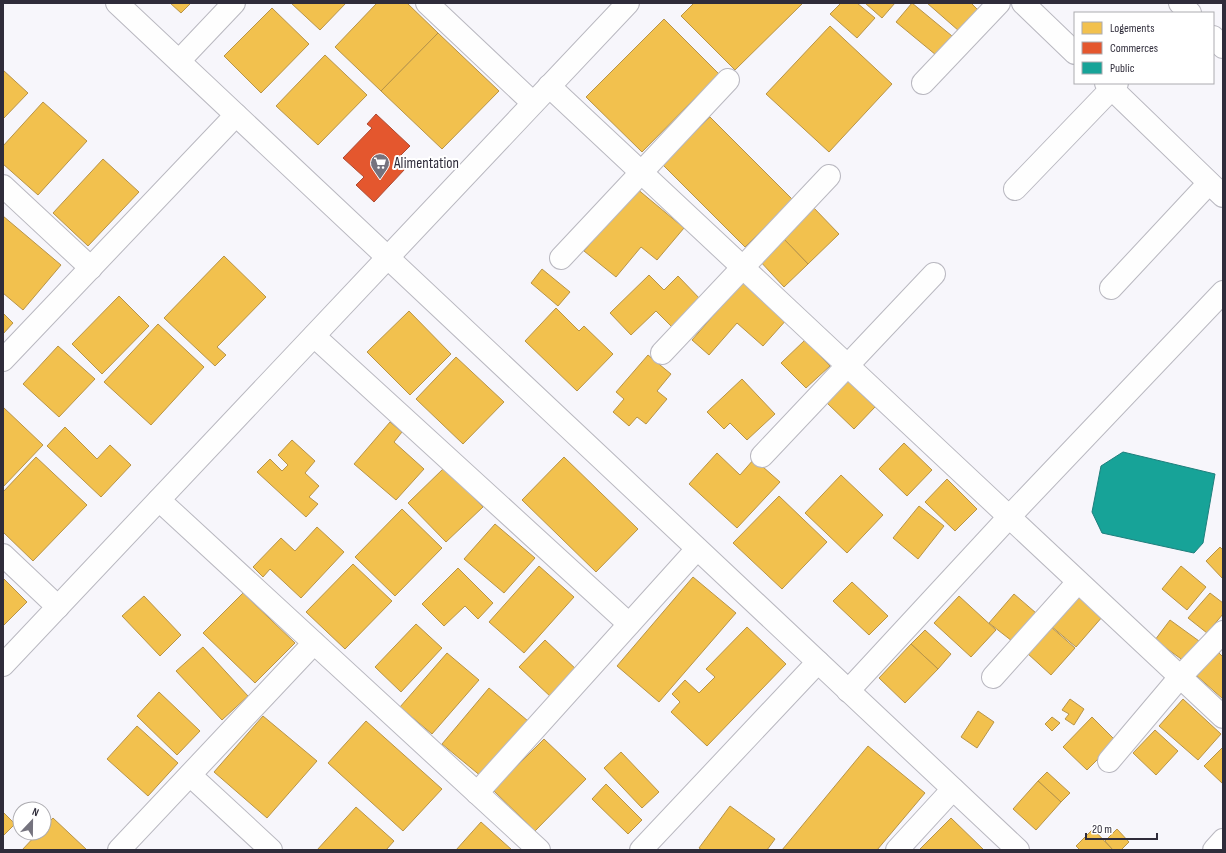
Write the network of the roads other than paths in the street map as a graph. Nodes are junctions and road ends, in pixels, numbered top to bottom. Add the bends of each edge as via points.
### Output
1 (117, 3) edge
2 (234, 3) edge
3 (427, 3) edge
4 (628, 3) edge
5 (999, 3) edge
6 (1023, 3) edge
7 (1214, 38) edge
8 (1223, 47) edge
9 (1074, 52) edge
10 (179, 61) junction
11 (728, 80) dead end
12 (923, 83) dead end
13 (1112, 85) edge
14 (549, 86) junction
15 (533, 103) junction
16 (236, 115) junction
17 (641, 172) junction
18 (829, 176) dead end
19 (3, 186) edge
20 (1015, 189) dead end
21 (1216, 189) edge
22 (387, 258) junction
23 (560, 258) dead end
24 (91, 268) junction
25 (742, 268) junction
26 (934, 274) dead end
27 (1110, 288) dead end
28 (1223, 292) edge
29 (314, 336) junction
30 (662, 353) dead end
31 (3, 360) edge
32 (847, 366) junction
33 (762, 456) dead end
34 (159, 500) junction
35 (1008, 517) junction
36 (697, 549) junction
37 (3, 555) edge
38 (1078, 582) junction
39 (58, 607) junction
40 (629, 624) junction
41 (1223, 632) edge
42 (314, 643) junction
43 (818, 662) junction
44 (3, 665) edge
45 (993, 677) dead end
46 (1180, 677) junction
47 (848, 691) junction
48 (1223, 717) edge
49 (1109, 761) dead end
50 (190, 775) junction
51 (953, 789) junction
52 (477, 793) junction
53 (1223, 840) edge
54 (119, 850) edge
55 (271, 850) edge
56 (539, 850) edge
57 (641, 850) edge
58 (897, 850) edge
59 (1018, 850) edge
60 (1214, 850) edge

1 - 10 street
2 - 10 street
3 - 15 street
4 - 14 street
5 - 12 street
6 - 9 street
7 - 8 street
10 - 16 street
11 - 17 street
13 - 20 street
13 - 21 street
14 - 15 street
14 - 17 street
15 - 22 street
16 - 22 street
16 - 24 street
17 - 23 street
17 - 25 street
18 - 25 street
19 - 24 street
21 - 27 street
22 - 29 street
22 - 36 street
24 - 31 street
25 - 30 street
25 - 32 street
26 - 32 street
28 - 35 street
29 - 34 street
29 - 40 street
32 - 33 street
32 - 35 street
34 - 39 street
34 - 42 street
35 - 38 street
35 - 47 street
36 - 40 street
36 - 43 street
37 - 39 street
38 - 45 street
38 - 46 street
39 - 44 street
40 - 52 street
41 - 46 street
42 - 50 street
42 - 52 street
43 - 47 street
43 - 57 street
46 - 48 street
46 - 49 street
47 - 51 street
50 - 54 street
50 - 55 street
51 - 58 street
51 - 59 street
52 - 56 street
53 - 60 street

